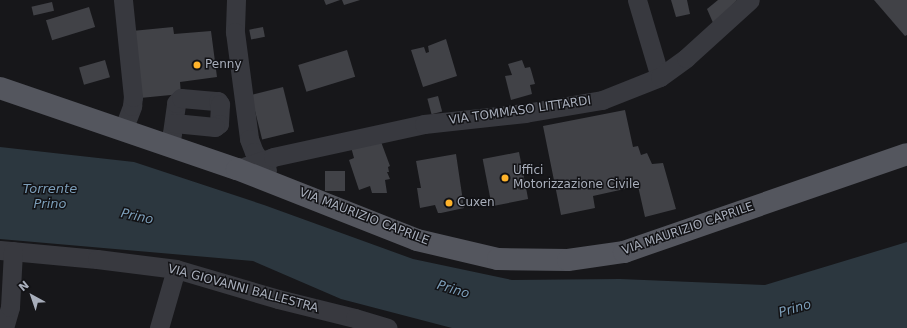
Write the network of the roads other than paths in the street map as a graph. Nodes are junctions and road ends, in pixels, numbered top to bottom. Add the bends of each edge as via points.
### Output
1 (123, 0) edge
2 (236, 0) edge
3 (637, 0) edge
4 (750, 0) edge
5 (660, 77) junction
6 (0, 88) edge
7 (174, 122) dead end
8 (123, 130) junction
9 (170, 146) junction
10 (907, 154) edge
11 (260, 161) junction
12 (237, 169) junction
13 (278, 184) junction
14 (7, 251) edge
15 (176, 270) junction
16 (4, 328) edge
17 (159, 328) edge
18 (388, 328) edge

1 - 8 street via 133,97
2 - 11 street via 235,32 239,72 249,139
3 - 5 street
4 - 5 street, VIA TOMMASO LITTARDI via 702,44
5 - 11 street, VIA TOMMASO LITTARDI via 602,100 525,113 424,124
6 - 8 main road
7 - 9 street
8 - 9 main road
9 - 12 main road
10 - 13 main road, VIA MAURIZIO CAPRILE via 624,252 568,260 498,259 417,240
11 - 12 street, VIA TOMMASO LITTARDI
11 - 13 street
12 - 13 main road, VIA MAURIZIO CAPRILE
14 - 15 street, VIA GIOVANNI BALLESTRA via 97,259
14 - 16 street via 10,307
15 - 17 street
15 - 18 street, VIA GIOVANNI BALLESTRA

